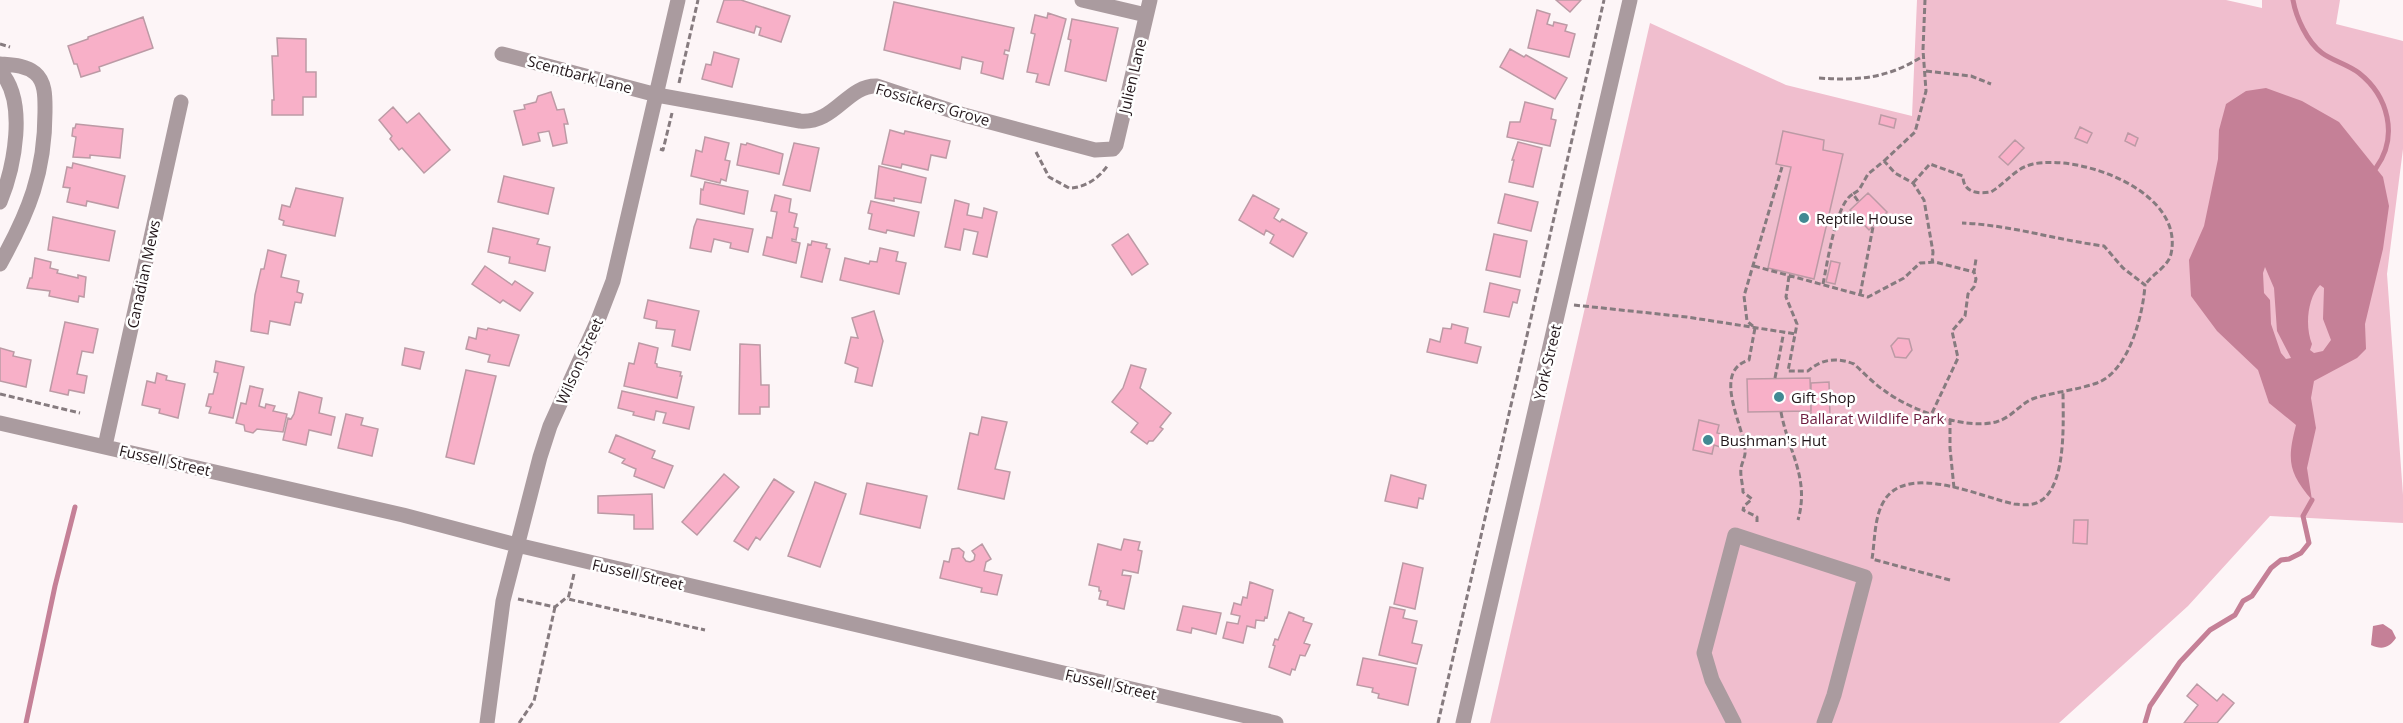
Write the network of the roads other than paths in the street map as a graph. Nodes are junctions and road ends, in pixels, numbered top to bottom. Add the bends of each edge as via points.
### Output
1 (678, 0) edge
2 (1083, 0) edge
3 (1630, 0) edge
4 (1148, 7) edge
5 (502, 54) dead end
6 (0, 64) edge
7 (0, 71) edge
8 (657, 95) junction
9 (181, 102) dead end
10 (1113, 148) joint
11 (0, 202) edge
12 (0, 264) edge
13 (0, 423) edge
14 (105, 446) junction
15 (517, 545) junction
16 (487, 723) edge
17 (1276, 723) edge
18 (1463, 723) edge
19 (1734, 723) edge
20 (1824, 723) edge

1 - 8 street, Wilson Street
2 - 4 street
3 - 18 street, York Street
4 - 10 street, Julien Lane
5 - 8 street, Scentbark Lane
6 - 12 street via 24,67 36,74 42,83 45,109 44,152 38,183
7 - 11 street via 13,93 15,125 11,168
8 - 10 street, Fossickers Grove via 805,122 823,117 858,92 877,86 1078,148
8 - 15 street, Wilson Street via 613,281 550,426
9 - 14 street, Canadian Mews
13 - 14 street, Fussell Street
14 - 15 street, Fussell Street
15 - 16 street, Wilson Street via 496,643
15 - 17 street, Fussell Street
19 - 20 street via 1712,680 1704,653 1735,535 1865,577

